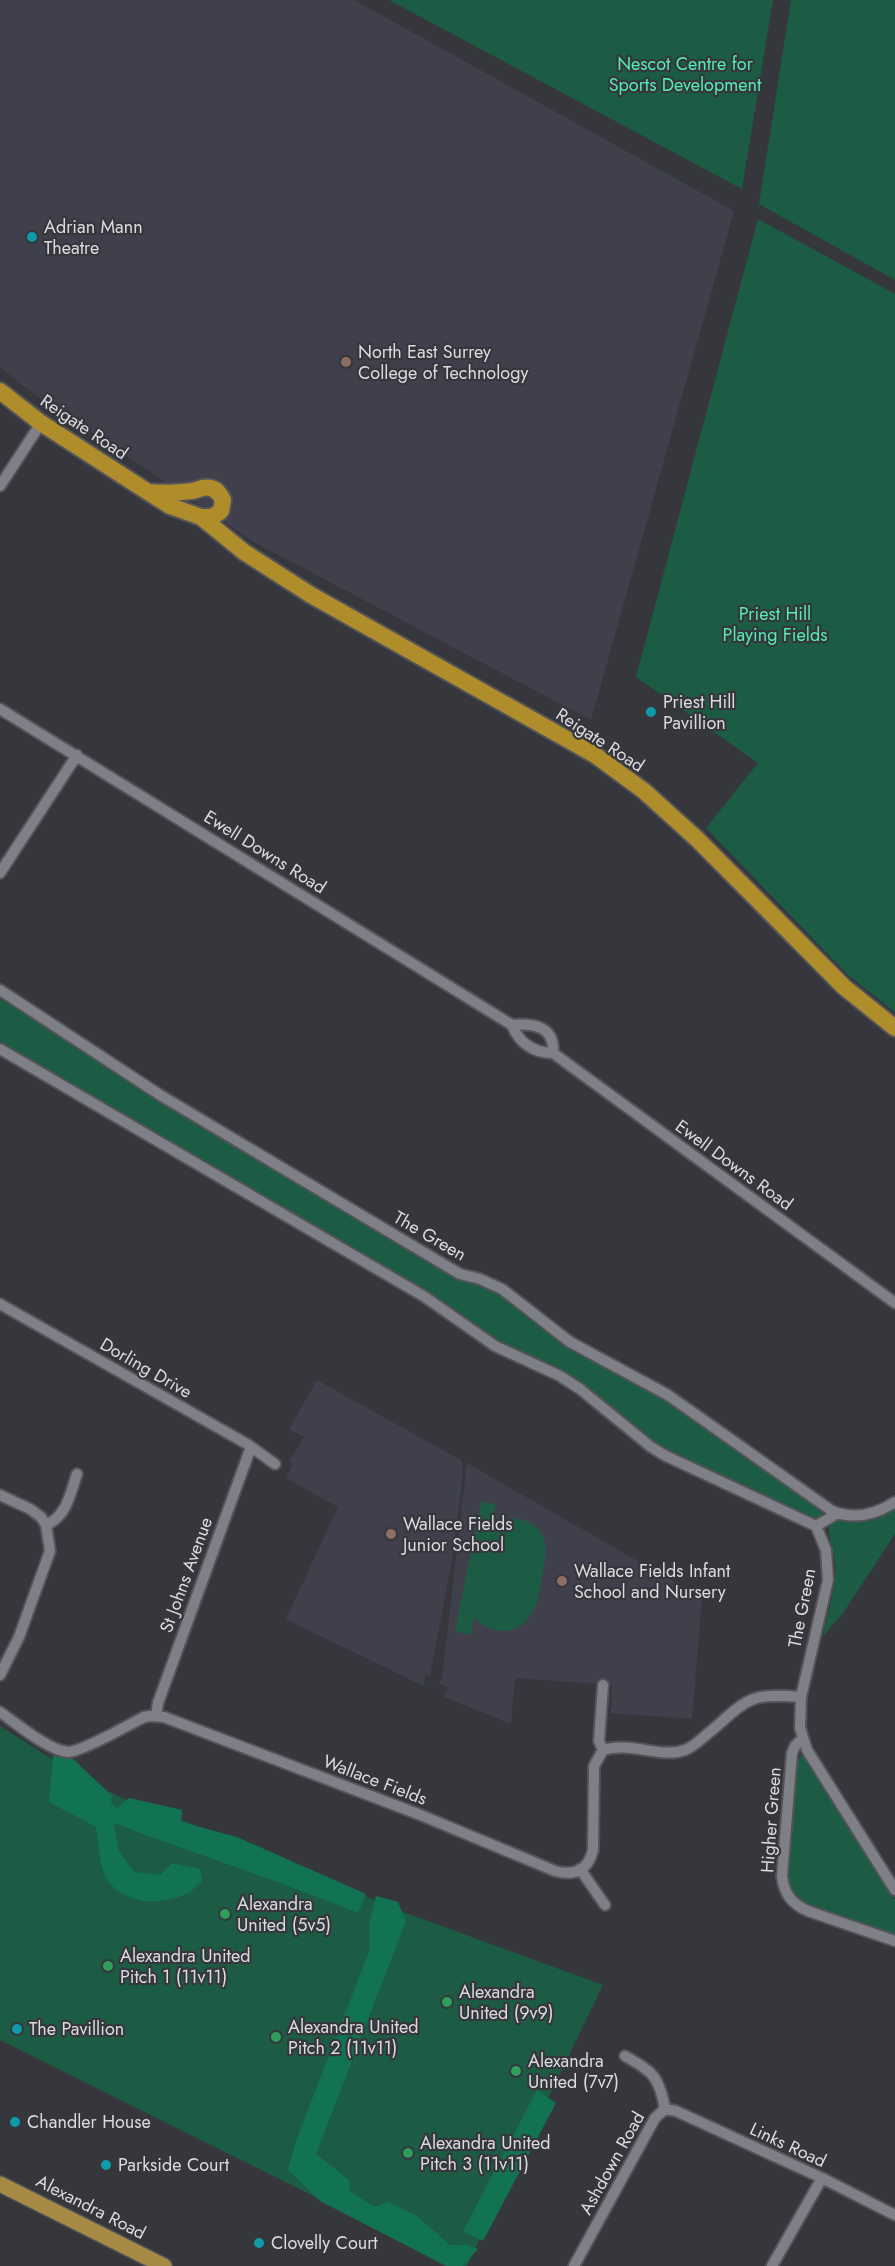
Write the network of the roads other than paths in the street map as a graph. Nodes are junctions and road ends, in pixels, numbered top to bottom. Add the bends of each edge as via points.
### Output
1 (0, 391) edge
2 (41, 423) junction
3 (0, 486) edge
4 (197, 490) junction
5 (148, 492) junction
6 (221, 511) junction
7 (199, 516) junction
8 (238, 546) junction
9 (0, 709) edge
10 (77, 755) junction
11 (0, 873) edge
12 (0, 990) edge
13 (512, 1025) junction
14 (895, 1028) edge
15 (0, 1049) edge
16 (553, 1053) junction
17 (895, 1303) edge
18 (0, 1304) edge
19 (251, 1447) junction
20 (275, 1464) dead end
21 (77, 1474) dead end
22 (0, 1495) edge
23 (895, 1502) edge
24 (838, 1514) junction
25 (46, 1525) junction
26 (816, 1526) junction
27 (0, 1675) edge
28 (603, 1685) dead end
29 (801, 1697) junction
30 (0, 1712) edge
31 (156, 1716) junction
32 (802, 1739) junction
33 (603, 1750) junction
34 (580, 1869) junction
35 (895, 1890) edge
36 (604, 1905) dead end
37 (895, 1941) edge
38 (625, 2056) dead end
39 (665, 2109) junction
40 (822, 2178) junction
41 (0, 2184) edge
42 (895, 2215) edge
43 (164, 2266) edge
44 (574, 2266) edge
45 (772, 2266) edge

1 - 2 highway, Reigate Road
2 - 3 street
2 - 5 highway, Reigate Road
4 - 5 highway
4 - 6 highway via 207,487 218,491 223,500
4 - 7 highway via 192,500
5 - 7 highway, Reigate Road via 170,506
6 - 7 highway via 212,518
6 - 8 highway
7 - 8 highway, Reigate Road
8 - 14 highway, Reigate Road via 346,616 596,755 644,791 697,839 844,987
9 - 10 street, Ewell Downs Road
10 - 11 street
10 - 13 street, Ewell Downs Road
12 - 24 street, The Green via 160,1095 460,1274 502,1289 570,1342 668,1395
13 - 16 street, Ewell Downs Road via 529,1047 540,1053
13 - 16 street, Ewell Downs Road via 534,1025 546,1030 554,1043
15 - 26 street via 425,1297 495,1346 560,1376 666,1456
16 - 17 street, Ewell Downs Road
18 - 19 street, Dorling Drive
19 - 20 street, Dorling Drive
19 - 31 street, St Johns Avenue
21 - 25 street via 62,1514
22 - 25 street via 30,1509
23 - 24 street via 866,1515
24 - 26 street
25 - 27 street via 50,1551 47,1564
26 - 29 street, The Green via 826,1550 828,1580
28 - 33 street via 599,1741
29 - 32 street, Higher Green
29 - 33 street via 775,1695 750,1699 683,1751 620,1747
30 - 31 street via 65,1752
31 - 34 street, Wallace Fields via 418,1814 555,1871 567,1874
32 - 35 street, Higher Green
32 - 37 street, Higher Green via 792,1753 782,1876 786,1894 808,1911
33 - 34 street via 594,1766 593,1850 590,1860
34 - 36 street
38 - 39 street, Ashdown Road via 657,2078
39 - 40 street, Links Road
39 - 44 street, Ashdown Road via 655,2118
40 - 42 street, Links Road
40 - 45 street
41 - 43 main road, Alexandra Road

